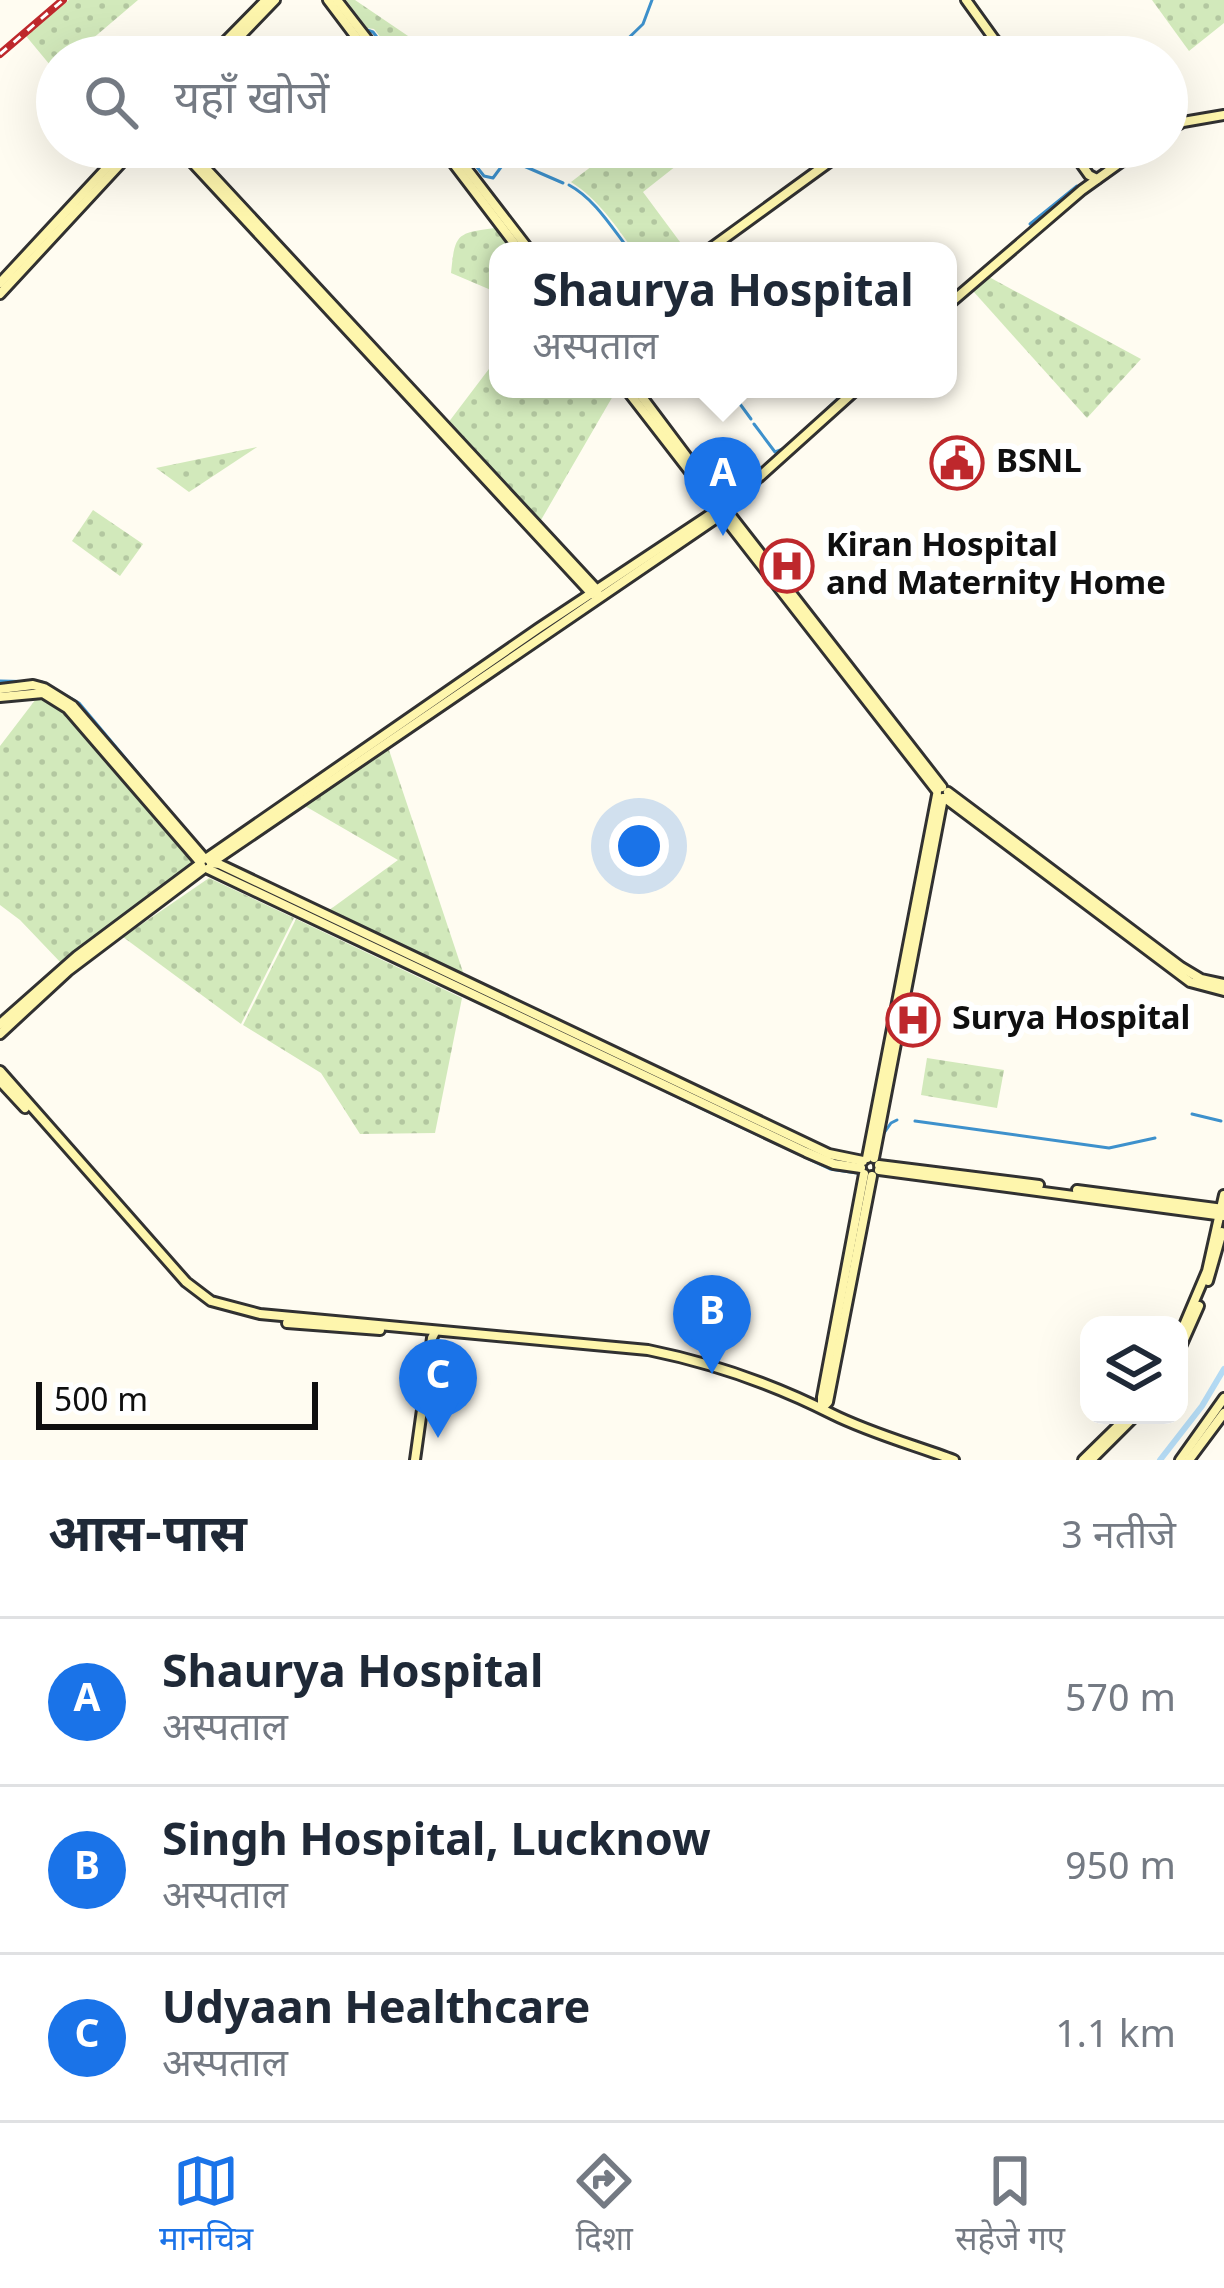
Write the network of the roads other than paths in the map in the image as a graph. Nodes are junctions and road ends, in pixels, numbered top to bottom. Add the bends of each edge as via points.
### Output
1 (270, 0) edge
2 (332, 0) edge
3 (964, 0) edge
4 (232, 36) edge
5 (238, 36) edge
6 (357, 36) edge
7 (363, 36) edge
8 (990, 36) edge
9 (1224, 115) edge
10 (1188, 121) edge
11 (107, 168) edge
12 (117, 168) edge
13 (202, 168) edge
14 (457, 168) edge
15 (466, 168) edge
16 (821, 168) edge
17 (1085, 168) edge
18 (1112, 168) edge
19 (1097, 179) junction
20 (513, 242) edge
21 (523, 242) edge
22 (718, 242) edge
23 (0, 283) edge
24 (0, 294) edge
25 (957, 297) edge
26 (633, 398) edge
27 (642, 398) edge
28 (847, 398) edge
29 (722, 510) junction
30 (596, 594) junction
31 (0, 693) edge
32 (942, 794) junction
33 (205, 863) junction
34 (1224, 988) edge
35 (0, 1024) edge
36 (0, 1034) edge
37 (0, 1071) edge
38 (0, 1081) edge
39 (870, 1166) junction
40 (1224, 1195) edge
41 (1223, 1215) edge
42 (144, 1237) junction
43 (1188, 1316) edge
44 (1188, 1329) edge
45 (435, 1332) junction
46 (1224, 1398) edge
47 (822, 1408) junction
48 (1224, 1413) edge
49 (1123, 1424) edge
50 (417, 1460) edge
51 (954, 1460) edge
52 (966, 1460) edge
53 (1087, 1460) edge
54 (1180, 1460) edge
55 (1189, 1460) edge

1 - 4 street
1 - 5 street
2 - 6 street
2 - 7 street
3 - 8 street
9 - 10 street
11 - 23 street
12 - 24 street
13 - 30 street
14 - 20 street
15 - 21 street
16 - 22 street
17 - 19 street
18 - 19 street
19 - 25 street
26 - 29 street
27 - 29 street
28 - 29 street
29 - 30 street
29 - 32 street
30 - 33 street
31 - 33 street via 33,685 73,706
32 - 34 street via 1188,972
32 - 39 street
33 - 35 street
33 - 36 street
33 - 39 street via 829,1154
37 - 42 street
38 - 42 street
39 - 41 street
39 - 47 street
40 - 41 street
41 - 43 street
41 - 44 street via 1212,1272
42 - 45 street via 187,1289 239,1316
45 - 47 street via 648,1350
45 - 50 street
46 - 54 street
47 - 51 street
47 - 52 street
48 - 55 street
49 - 53 street

